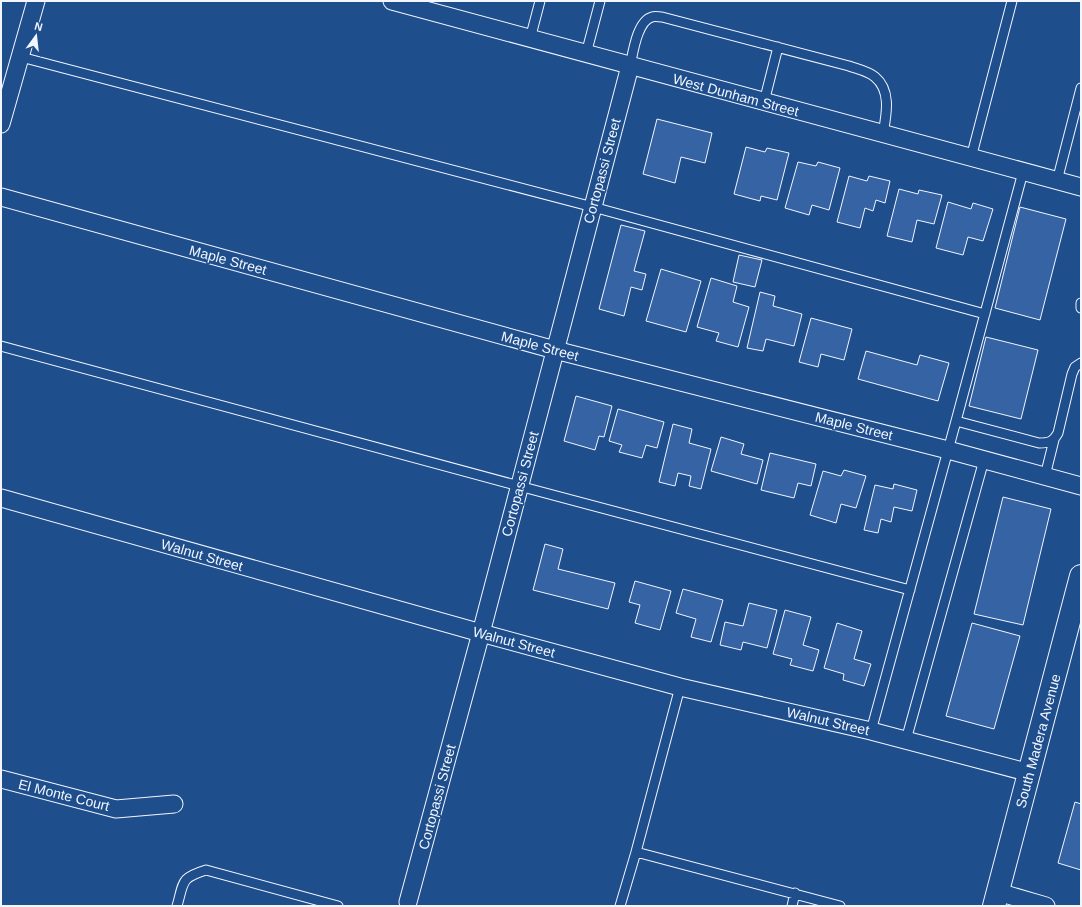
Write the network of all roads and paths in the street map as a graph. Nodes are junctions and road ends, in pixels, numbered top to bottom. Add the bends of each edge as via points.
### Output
1 (36, 1) edge
2 (392, 1) edge
3 (540, 1) edge
4 (600, 1) edge
5 (1012, 1) edge
6 (530, 39) junction
7 (778, 47) junction
8 (586, 54) junction
9 (21, 57) junction
10 (630, 66) junction
11 (1081, 88) edge
12 (764, 102) junction
13 (1, 124) edge
14 (883, 134) junction
15 (971, 158) junction
16 (1023, 172) junction
17 (1057, 181) junction
18 (1081, 187) edge
19 (1, 197) edge
20 (593, 207) junction
21 (1081, 303) edge
22 (1081, 308) edge
23 (985, 314) junction
24 (1, 346) edge
25 (555, 350) junction
26 (1081, 363) edge
27 (956, 421) junction
28 (1054, 440) junction
29 (948, 450) junction
30 (984, 460) junction
31 (1045, 476) junction
32 (519, 486) junction
33 (1081, 486) edge
34 (1, 498) edge
35 (1081, 576) edge
36 (910, 590) junction
37 (1075, 628) edge
38 (481, 633) junction
39 (680, 687) junction
40 (871, 730) junction
41 (906, 740) junction
42 (1030, 773) junction
43 (1, 780) edge
44 (174, 804) dead end
45 (636, 852) junction
46 (795, 893) junction
47 (996, 899) edge
48 (408, 902) dead end
49 (177, 906) edge
50 (338, 906) edge
51 (620, 906) edge
52 (792, 906) edge
53 (840, 906) edge
54 (1046, 906) edge

1 - 9 street
2 - 6 street, West Dunham Street
3 - 6 lane
4 - 8 lane
5 - 15 lane
6 - 8 street, West Dunham Street
7 - 10 lane via 662,17 652,17 644,22 640,29
7 - 12 lane
7 - 14 lane via 849,66 875,77 883,86 887,98
8 - 10 street, West Dunham Street
9 - 13 street
9 - 20 lane
10 - 12 street, West Dunham Street
10 - 20 street, Cortopassi Street
11 - 17 lane
12 - 14 street, West Dunham Street
14 - 15 street, West Dunham Street
15 - 16 street, West Dunham Street
16 - 17 street, West Dunham Street
16 - 23 lane
17 - 18 street, West Dunham Street
19 - 25 street, Maple Street
20 - 23 lane
20 - 25 street, Cortopassi Street
21 - 22 lane
23 - 27 lane
24 - 32 lane
25 - 29 street, Maple Street
25 - 32 street, Cortopassi Street
26 - 28 lane via 1072,374
27 - 28 lane via 1039,443
27 - 29 lane
28 - 31 lane
29 - 30 street, Maple Street
29 - 36 lane
30 - 31 street, Maple Street
30 - 41 lane
31 - 33 street, Maple Street
32 - 36 lane
32 - 38 street, Cortopassi Street
34 - 38 street, Walnut Street
35 - 37 main road, South Madera Avenue
36 - 40 lane
37 - 42 main road, South Madera Avenue
38 - 39 street, Walnut Street
38 - 48 street, Cortopassi Street
39 - 40 street, Walnut Street
39 - 45 lane
40 - 41 street, Walnut Street
41 - 42 street, Walnut Street
42 - 47 main road, South Madera Avenue
43 - 44 street, El Monte Court via 116,809
45 - 46 lane
45 - 51 lane
46 - 52 lane
46 - 53 lane
47 - 54 street
49 - 50 lane via 184,880 206,870

